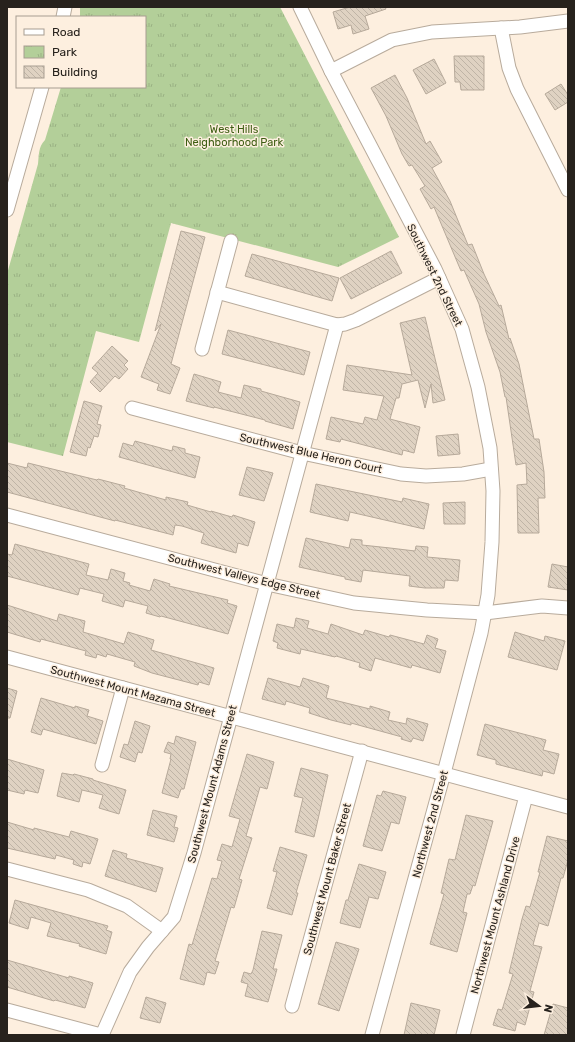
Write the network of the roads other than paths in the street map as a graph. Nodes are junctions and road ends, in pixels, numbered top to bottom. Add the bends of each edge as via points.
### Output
1 (300, 7) edge
2 (568, 21) edge
3 (501, 28) junction
4 (331, 70) junction
5 (42, 88) edge
6 (568, 190) edge
7 (7, 210) edge
8 (231, 241) dead end
9 (439, 278) junction
10 (217, 292) junction
11 (337, 325) junction
12 (202, 349) dead end
13 (132, 408) dead end
14 (302, 454) junction
15 (492, 470) junction
16 (7, 515) edge
17 (267, 584) junction
18 (568, 608) edge
19 (485, 613) junction
20 (7, 657) edge
21 (123, 688) junction
22 (231, 717) junction
23 (362, 751) junction
24 (102, 765) dead end
25 (444, 773) junction
26 (526, 796) junction
27 (568, 807) edge
28 (7, 869) edge
29 (162, 931) junction
30 (292, 1006) dead end
31 (7, 1010) edge
32 (102, 1035) edge
33 (372, 1035) edge
34 (463, 1035) edge

1 - 4 street, Southwest 2nd Street
2 - 3 street
3 - 4 street via 432,32 392,40
3 - 6 street via 509,68 517,89
4 - 9 street, Southwest 2nd Street
5 - 7 street
8 - 10 street
9 - 11 street via 356,320
9 - 15 street, Southwest 2nd Street via 462,329 478,387
10 - 11 street
10 - 12 street
11 - 14 street, Southwest Mount Adams Street
13 - 14 street, Southwest Blue Heron Court
14 - 15 street, Southwest Blue Heron Court via 400,474 426,476
14 - 17 street, Southwest Mount Adams Street
15 - 19 street, Southwest 2nd Street via 492,542
16 - 17 street, Southwest Valleys Edge Street
17 - 19 street, Southwest Valleys Edge Street via 354,602
17 - 22 street, Southwest Mount Adams Street
18 - 19 street, Southwest Valleys Edge Street via 542,606
19 - 25 street, Northwest 2nd Street via 476,657
20 - 21 street, Southwest Mount Mazama Street
21 - 22 street, Southwest Mount Mazama Street
21 - 24 street
22 - 23 street, Southwest Mount Mazama Street
22 - 29 street, Southwest Mount Adams Street via 174,917
23 - 25 street, Southwest Mount Mazama Street
23 - 30 street, Southwest Mount Baker Street
25 - 26 street, Southwest Mount Mazama Street
25 - 33 street, Northwest 2nd Street
26 - 27 street, Southwest Mount Mazama Street
26 - 34 street, Northwest Mount Ashland Drive
28 - 29 street via 88,890 127,906
29 - 32 street, Southwest Mount Adams Street via 130,972
31 - 32 street

